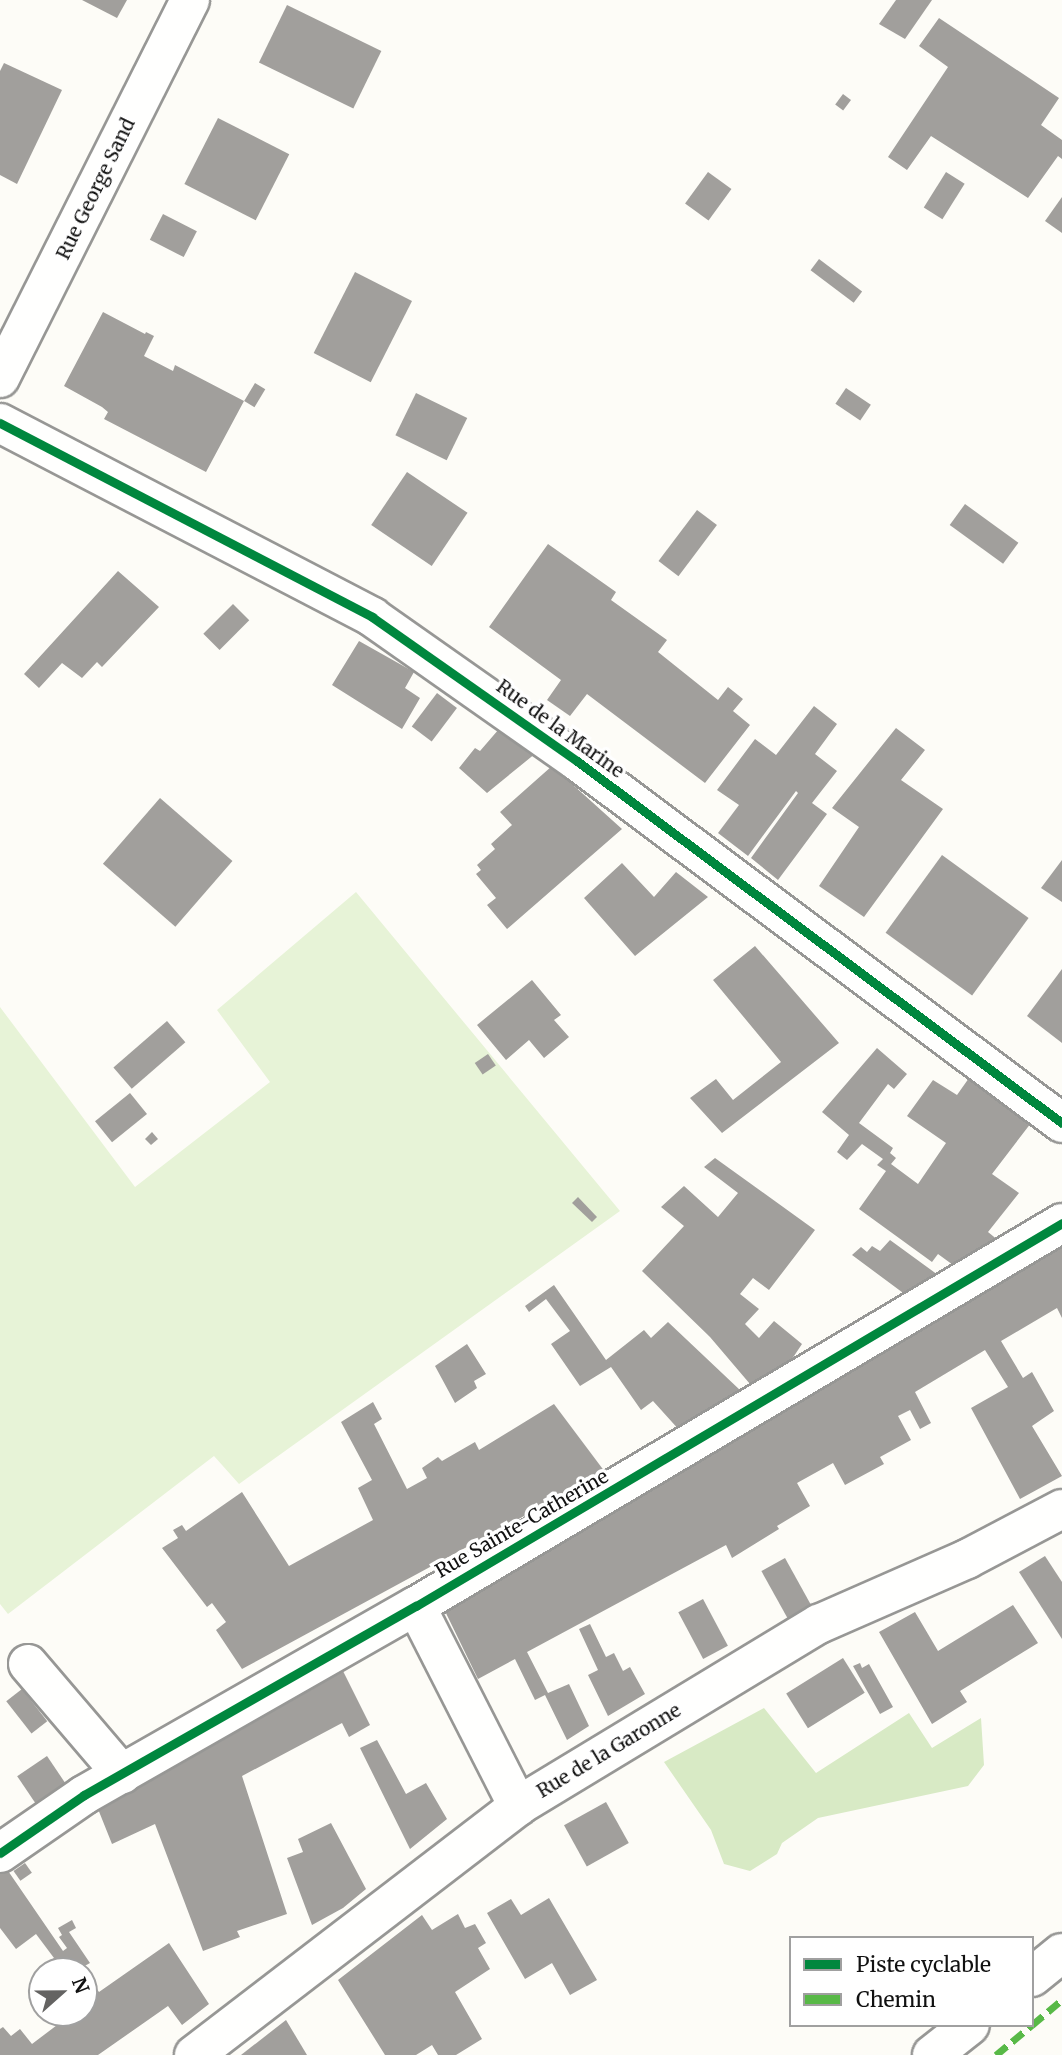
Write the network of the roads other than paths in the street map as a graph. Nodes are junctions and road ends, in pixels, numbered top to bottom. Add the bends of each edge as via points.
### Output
1 (190, 0) edge
2 (0, 378) edge
3 (0, 423) edge
4 (1062, 1123) edge
5 (1062, 1223) edge
6 (1062, 1508) edge
7 (416, 1606) junction
8 (29, 1664) dead end
9 (122, 1774) junction
10 (518, 1805) junction
11 (0, 1853) edge
12 (1062, 1953) edge
13 (1034, 1975) edge
14 (967, 2027) edge
15 (194, 2055) edge
16 (932, 2055) edge

1 - 2 street, Rue George Sand
3 - 4 street, Rue de la Marine via 372,617 577,761
5 - 7 street, Rue Sainte-Catherine
6 - 10 street, Rue de la Garonne via 967,1559 819,1623
7 - 9 street, Rue Sainte-Catherine
7 - 10 street
8 - 9 street
9 - 11 street, Rue Sainte-Catherine
10 - 15 street, Rue de la Garonne
12 - 13 street
14 - 16 street

